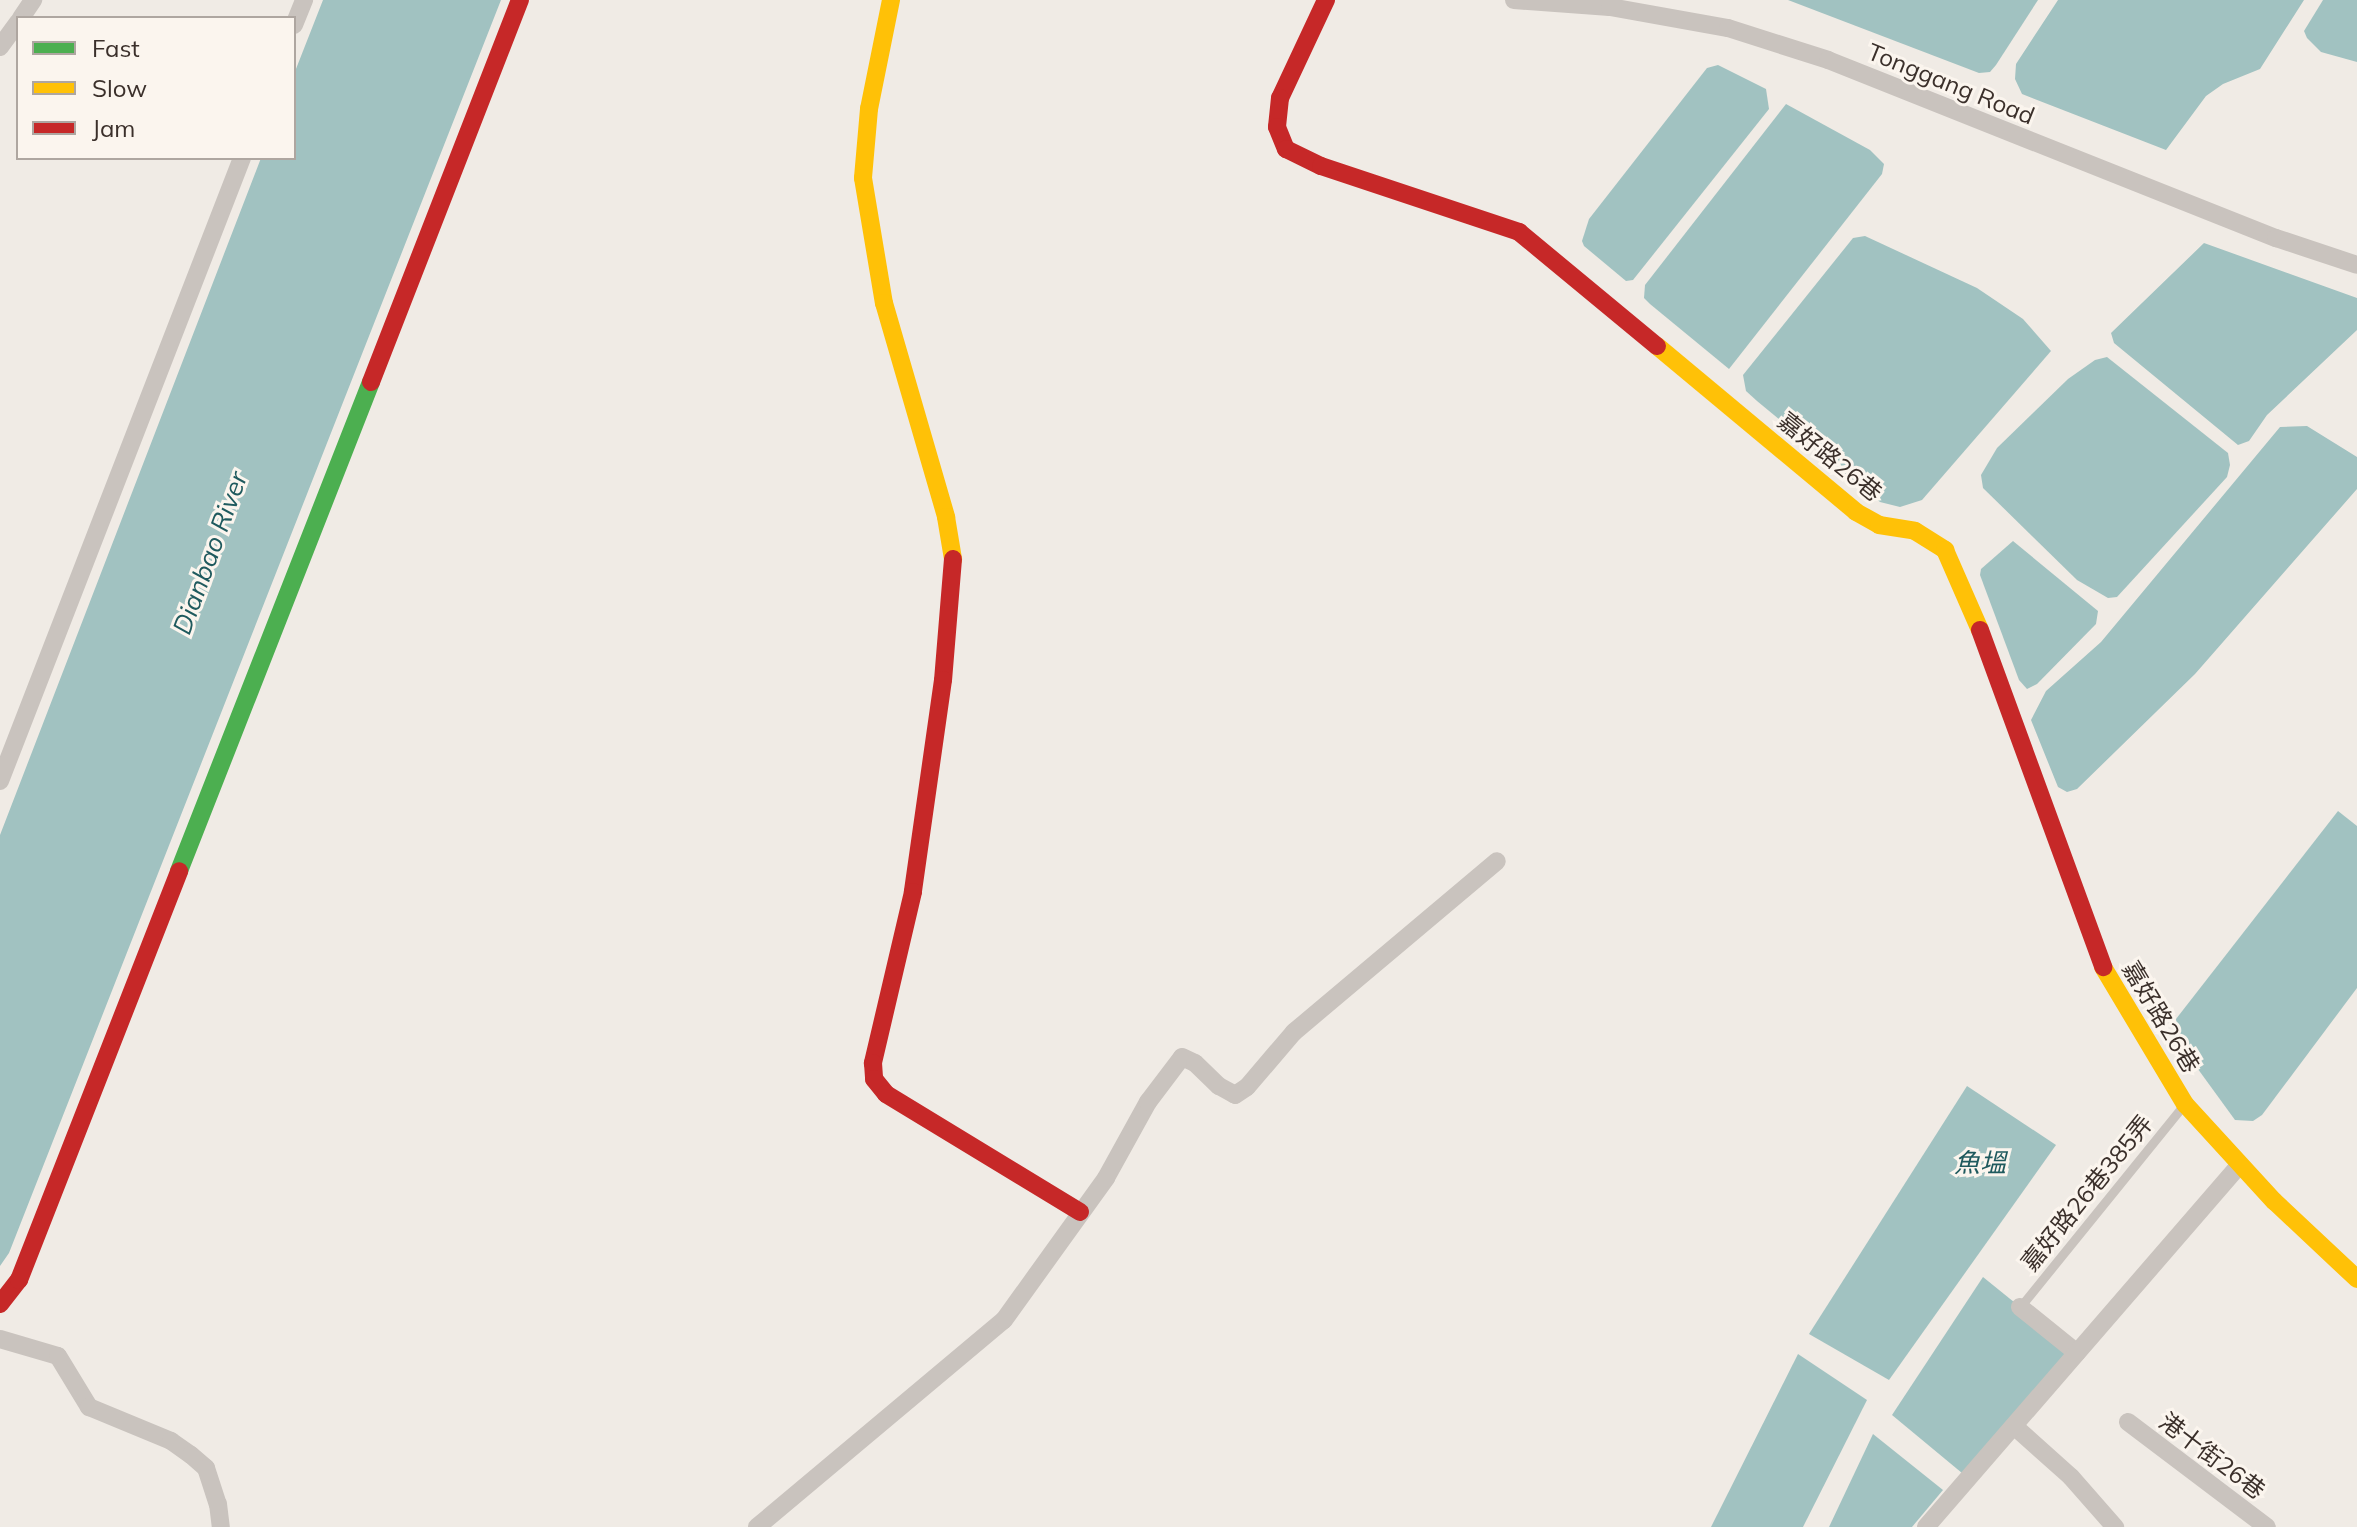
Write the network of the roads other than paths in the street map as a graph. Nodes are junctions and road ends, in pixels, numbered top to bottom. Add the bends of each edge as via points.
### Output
1 (304, 0) edge
2 (520, 0) edge
3 (891, 0) edge
4 (1326, 0) edge
5 (1514, 0) edge
6 (296, 20) edge
7 (16, 24) edge
8 (0, 47) edge
9 (241, 160) edge
10 (2357, 265) edge
11 (0, 781) edge
12 (1497, 861) dead end
13 (2185, 1104) junction
14 (2245, 1171) junction
15 (1080, 1212) junction
16 (2357, 1279) edge
17 (0, 1304) edge
18 (2020, 1307) joint
19 (0, 1339) edge
20 (2077, 1353) junction
21 (2128, 1422) dead end
22 (2014, 1426) junction
23 (221, 1527) edge
24 (757, 1527) edge
25 (1926, 1527) edge
26 (2115, 1527) edge
27 (2267, 1527) edge

1 - 6 street
2 - 17 street via 19,1280
3 - 15 street via 869,109 863,178 884,303 946,517 953,560 943,680 913,892 873,1063 874,1079 886,1094
4 - 13 street, 嘉好路26巷 via 1280,98 1277,127 1286,149 1321,166 1519,232 1856,512 1879,525 1915,531 1945,550 1970,602 2108,978
5 - 10 street, Tonggang Road via 1610,7 1728,28 1828,60 2276,238
7 - 8 street
9 - 11 street
12 - 15 street via 1294,1032 1235,1095 1182,1057
13 - 14 street, 嘉好路26巷
13 - 18 lane, 嘉好路26巷385弄
14 - 16 street, 嘉好路26巷
14 - 20 street
15 - 24 street via 1004,1320
18 - 20 street
19 - 23 street via 58,1356 89,1407 171,1441 191,1455 206,1468
20 - 22 street
21 - 27 street, 港十街26巷
22 - 25 street
22 - 26 street via 2071,1477

